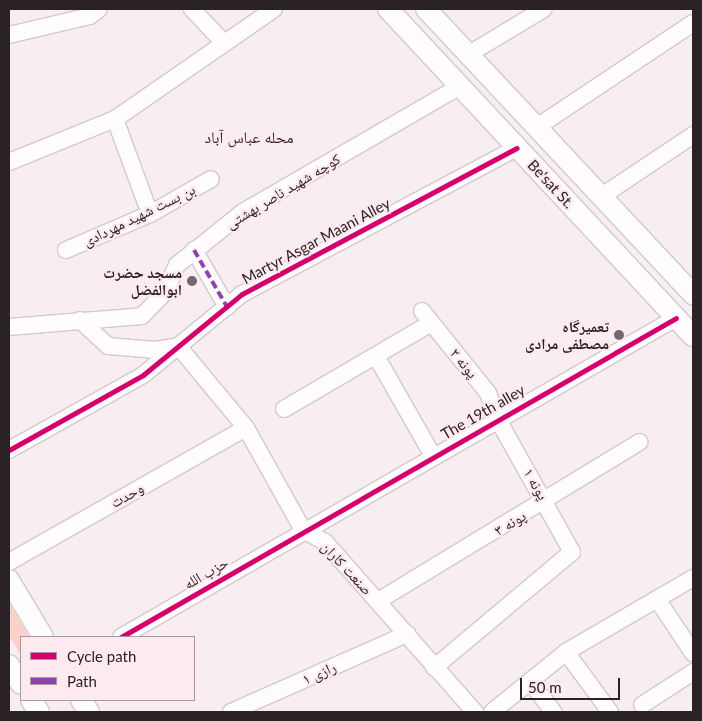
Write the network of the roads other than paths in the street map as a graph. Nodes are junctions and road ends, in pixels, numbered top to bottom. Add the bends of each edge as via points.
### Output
1 (100, 9) edge
2 (192, 9) edge
3 (274, 9) edge
4 (388, 9) edge
5 (426, 9) edge
6 (544, 9) edge
7 (693, 23) edge
8 (9, 34) edge
9 (224, 44) junction
10 (469, 54) junction
11 (460, 86) junction
12 (115, 119) junction
13 (537, 127) junction
14 (693, 135) edge
15 (517, 148) junction
16 (9, 162) edge
17 (211, 179) dead end
18 (602, 196) junction
19 (150, 214) junction
20 (631, 227) junction
21 (608, 244) junction
22 (66, 250) dead end
23 (194, 250) junction
24 (693, 294) edge
25 (226, 307) junction
26 (676, 318) junction
27 (80, 320) junction
28 (9, 323) edge
29 (693, 336) edge
30 (178, 346) junction
31 (376, 356) junction
32 (284, 409) dead end
33 (497, 418) junction
34 (246, 428) junction
35 (640, 442) dead end
36 (9, 450) edge
37 (433, 456) junction
38 (547, 501) junction
39 (304, 530) junction
40 (9, 562) edge
41 (693, 578) edge
42 (9, 580) edge
43 (658, 599) junction
44 (378, 601) junction
45 (407, 634) junction
46 (42, 636) edge
47 (124, 636) edge
48 (566, 652) junction
49 (693, 653) edge
50 (9, 665) edge
51 (434, 668) junction
52 (693, 672) edge
53 (530, 681) junction
54 (20, 682) edge
55 (32, 701) edge
56 (82, 701) edge
57 (642, 705) dead end
58 (464, 710) edge
59 (39, 712) edge
60 (89, 712) edge
61 (231, 712) edge
62 (492, 712) edge
63 (553, 712) edge
64 (610, 712) edge

1 - 8 street via 90,16
2 - 9 street
3 - 9 street
4 - 11 main road, Be'sat St.
5 - 10 main road, Be'sat St.
6 - 10 street
7 - 13 street
9 - 12 street
10 - 13 main road, Be'sat St.
11 - 15 main road, Be'sat St.
11 - 23 street, کوچه شهید ناصر بهشتی via 243,212
12 - 16 street
12 - 19 street
13 - 18 main road, Be'sat St.
14 - 18 street
15 - 21 main road, Be'sat St.
15 - 25 street, Martyr Asgar Maani Alley via 242,294
17 - 19 street, بن بست شهید مهردادی
18 - 20 main road, Be'sat St.
19 - 22 street, بن بست شهید مهردادی
20 - 21 main road
20 - 24 main road, Be'sat St.
21 - 26 main road, Be'sat St.
23 - 25 street
23 - 27 street, کوچه شهید ناصر بهشتی via 176,265 166,292 142,316
25 - 30 street, Martyr Asgar Maani Alley
26 - 29 main road, Be'sat St.
26 - 33 street, The 19th alley
27 - 28 street, کوچه شهید ناصر بهشتی
27 - 30 street via 108,346 156,350
30 - 34 street
30 - 36 street, Martyr Asgar Maani Alley via 143,375
31 - 32 street
31 - 33 street, پونه ۲ via 427,317 488,393
31 - 37 street
33 - 37 street, The 19th alley
33 - 38 street, پونه ۱
34 - 39 street
34 - 40 street, وحدت
35 - 38 street, پونه ۳
37 - 39 street, The 19th alley
38 - 44 street, پونه ۳
38 - 51 street, پونه ۱ via 572,552
39 - 44 street, صنعت کاران via 325,542
39 - 47 street, حزب الله
41 - 43 street
42 - 46 main road
43 - 48 street
43 - 49 street
44 - 45 street, صنعت کاران
45 - 51 street, صنعت کاران
45 - 61 street, رازی ۱
48 - 53 street
48 - 64 street
50 - 54 main road
51 - 58 street, صنعت کاران
52 - 57 street
53 - 62 street
53 - 63 street
55 - 59 main road
56 - 60 main road

